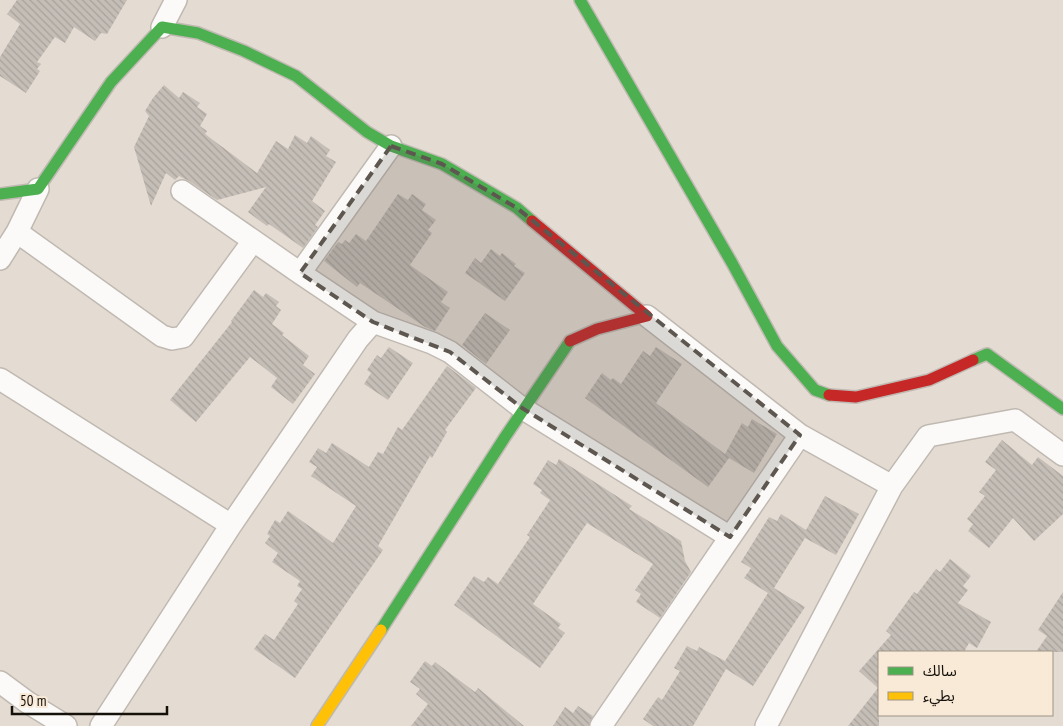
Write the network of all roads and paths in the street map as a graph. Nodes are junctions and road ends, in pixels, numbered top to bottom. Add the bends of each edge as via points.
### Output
1 (176, 0) edge
2 (580, 0) edge
3 (162, 27) junction
4 (391, 146) junction
5 (38, 189) junction
6 (182, 191) dead end
7 (0, 194) edge
8 (16, 232) junction
9 (253, 241) junction
10 (0, 259) edge
11 (300, 274) junction
12 (646, 316) junction
13 (373, 322) junction
14 (0, 379) edge
15 (522, 408) junction
16 (1063, 409) edge
17 (800, 435) junction
18 (1063, 455) edge
19 (892, 486) junction
20 (232, 525) junction
21 (730, 537) junction
22 (0, 682) edge
23 (66, 726) edge
24 (100, 726) edge
25 (317, 726) edge
26 (601, 726) edge
27 (766, 726) edge

1 - 3 street
2 - 16 street via 732,263 776,346 815,390 828,395 856,397 929,380 987,354
3 - 4 street via 198,33 296,76 367,132
3 - 5 street via 111,82
4 - 11 street
4 - 12 street via 442,164 517,208
5 - 7 street
5 - 8 street
6 - 9 street
8 - 9 street via 162,336 172,339 183,337
8 - 10 street
9 - 11 street
11 - 13 street
12 - 15 street via 594,330 569,342
12 - 17 street
13 - 15 street via 432,342 450,352
13 - 20 street via 358,339
14 - 20 street
15 - 21 street
15 - 25 street
17 - 19 street
17 - 21 street
18 - 19 street via 1015,420 996,423 928,436
19 - 27 street
20 - 24 street
21 - 26 street
22 - 23 street

